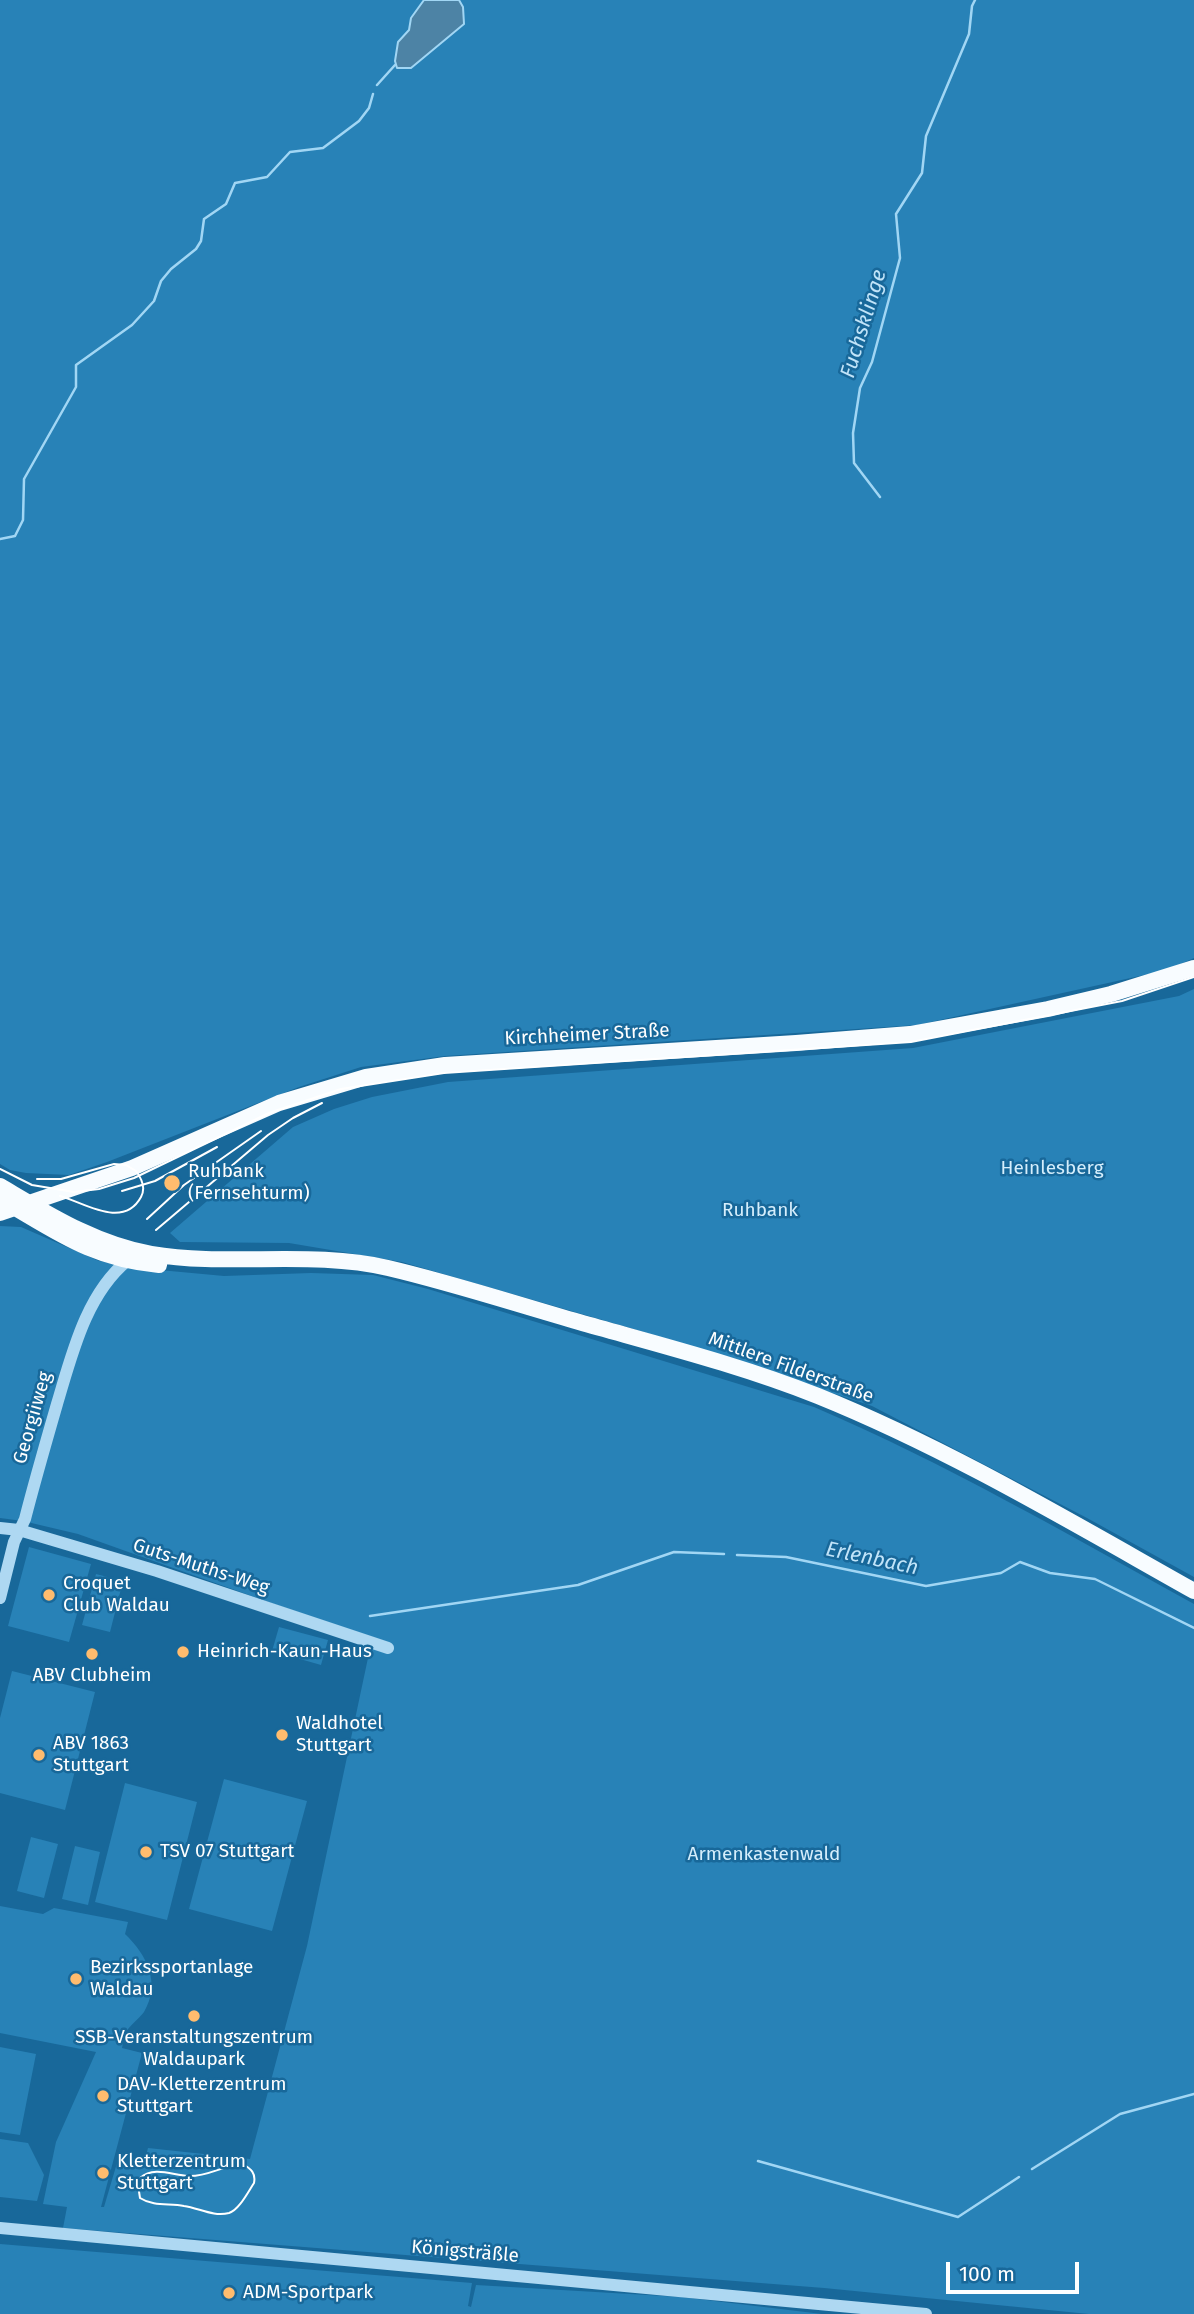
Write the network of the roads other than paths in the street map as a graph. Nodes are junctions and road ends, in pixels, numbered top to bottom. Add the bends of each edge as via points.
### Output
1 (1194, 968) edge
2 (0, 1186) edge
3 (71, 1189) junction
4 (0, 1199) edge
5 (15, 1208) edge
6 (83, 1232) junction
7 (150, 1254) junction
8 (128, 1260) junction
9 (301, 1260) junction
10 (0, 1528) edge
11 (19, 1530) junction
12 (1194, 1591) edge
13 (0, 1598) edge
14 (388, 1647) dead end
15 (0, 2228) edge
16 (926, 2314) edge

1 - 3 main road, Kirchheimer Straße via 1048,1010 910,1034 444,1065 366,1077 279,1103 150,1161
2 - 5 main road, Mittlere Filderstraße
3 - 5 main road, Kirchheimer Straße
3 - 6 main road via 64,1212
4 - 5 main road, Mittlere Filderstraße
5 - 6 main road, Mittlere Filderstraße
5 - 8 main road, Mittlere Filderstraße via 68,1241
6 - 7 main road, Mittlere Filderstraße
7 - 8 main road
7 - 9 main road, Mittlere Filderstraße
8 - 9 main road, Mittlere Filderstraße via 197,1268
8 - 11 street, Georgiiweg via 110,1280 79,1333
9 - 12 main road, Mittlere Filderstraße via 385,1267 736,1366 878,1422 1011,1489
10 - 11 street, Guts-Muths-Weg
11 - 13 street, Georgiiweg
11 - 14 street, Guts-Muths-Weg
15 - 16 street, Königsträßle

